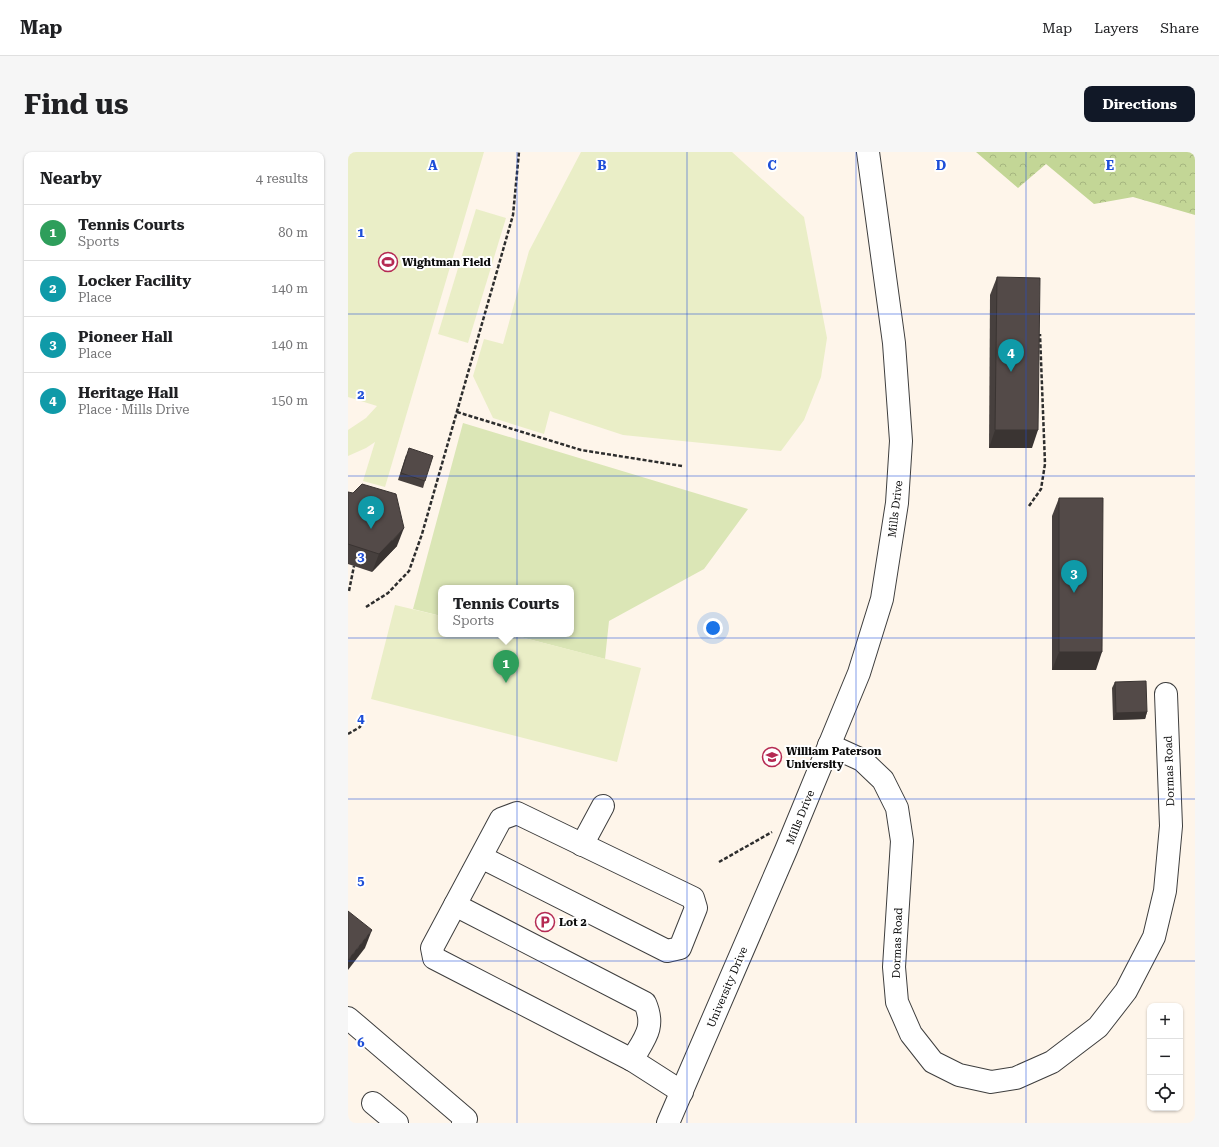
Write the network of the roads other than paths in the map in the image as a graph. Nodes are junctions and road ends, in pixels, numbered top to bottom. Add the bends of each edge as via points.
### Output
1 (868, 152) edge
2 (1166, 694) dead end
3 (829, 745) junction
4 (603, 806) dead end
5 (582, 845) junction
6 (786, 850) joint
7 (481, 857) junction
8 (455, 905) junction
9 (348, 1018) edge
10 (632, 1060) junction
11 (682, 1092) junction
12 (373, 1103) dead end
13 (397, 1123) edge
14 (463, 1123) edge
15 (668, 1123) edge

1 - 3 street, Mills Drive via 894,343 901,441 900,465 897,504 882,599 859,673
2 - 3 street, Dormas Road via 1171,826 1165,891 1154,937 1126,992 1098,1027 1052,1062 1016,1078 991,1082 959,1075 933,1062 911,1034 898,1002 894,967 902,841 898,808 883,780 862,760
3 - 6 street, Mills Drive
4 - 5 street
5 - 7 street via 517,813 501,819
5 - 7 street via 693,898 696,908 680,948 667,952
6 - 11 street, University Drive
7 - 8 street
8 - 10 street via 646,1003 650,1013 650,1027
8 - 10 street via 432,948 434,958
9 - 14 street via 466,1119
10 - 11 street
11 - 15 street, University Drive
12 - 13 street

